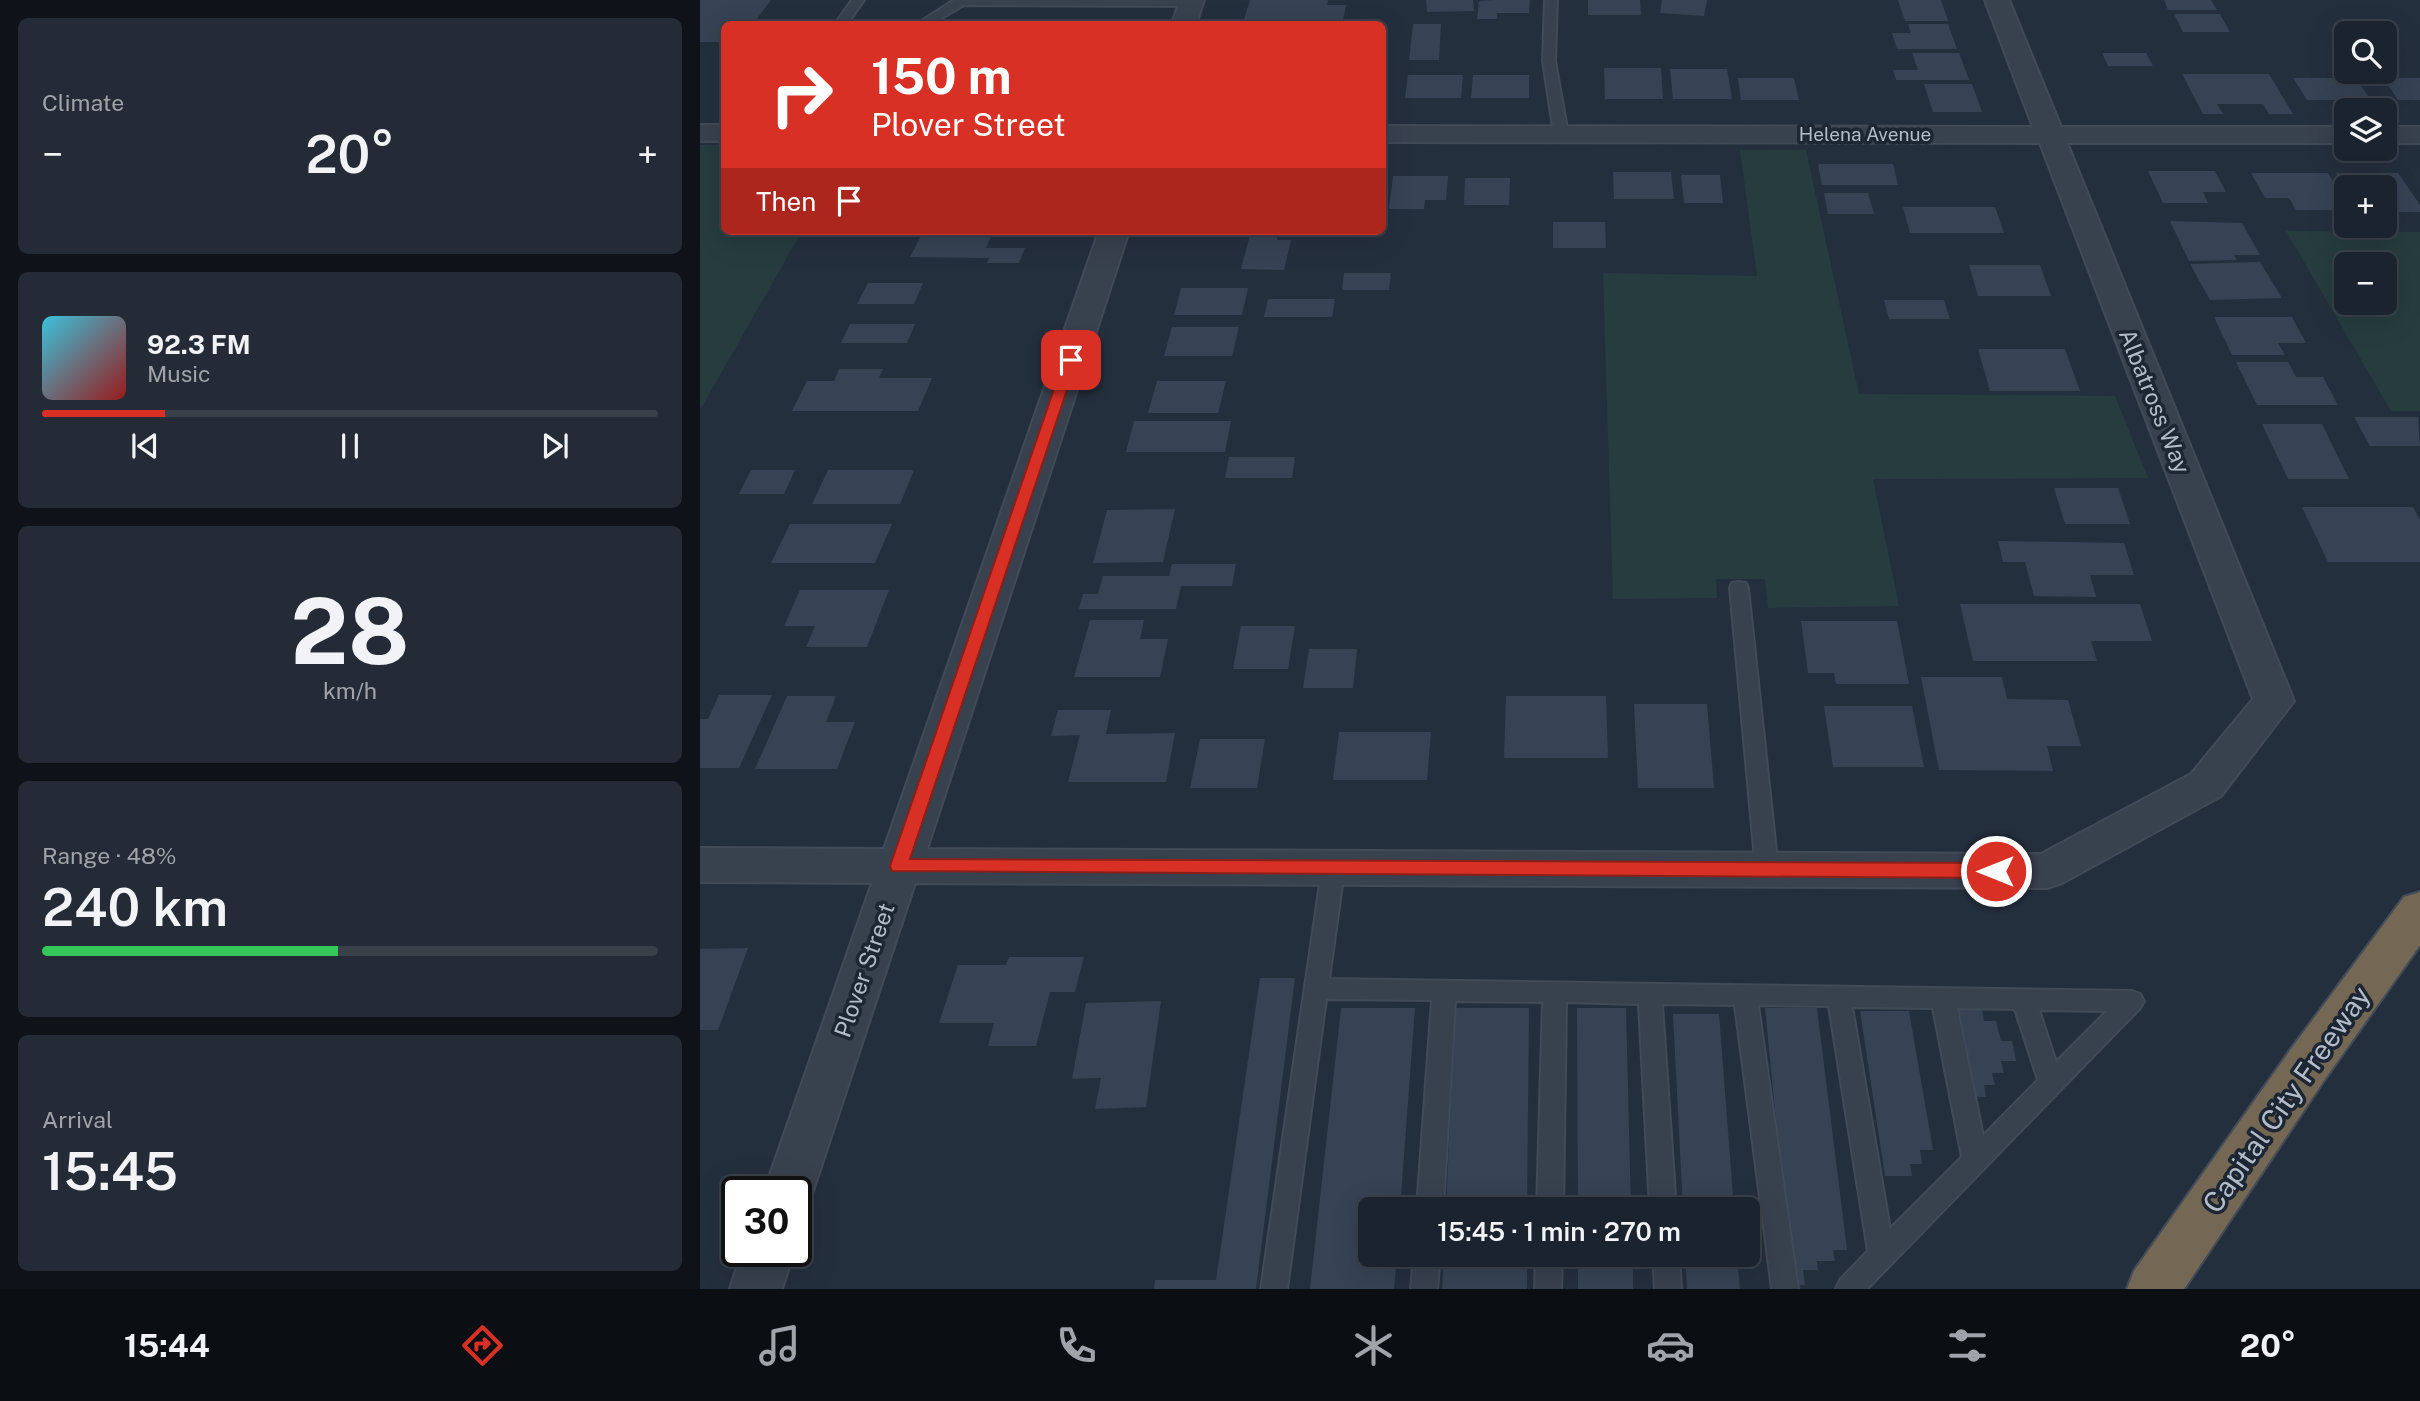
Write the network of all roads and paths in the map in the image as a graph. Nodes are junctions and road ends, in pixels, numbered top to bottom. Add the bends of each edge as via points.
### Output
1 (858, 0) edge
2 (1551, 0) edge
3 (1997, 0) edge
4 (1189, 9) edge
5 (843, 21) edge
6 (928, 21) edge
7 (700, 133) edge
8 (721, 133) edge
9 (1386, 134) edge
10 (1561, 134) junction
11 (2049, 134) junction
12 (2334, 135) edge
13 (2397, 135) edge
14 (2420, 135) edge
15 (1113, 235) edge
16 (1740, 588) dead end
17 (700, 865) edge
18 (899, 866) junction
19 (1333, 870) junction
20 (1767, 870) junction
21 (2420, 910) edge
22 (1315, 989) junction
23 (1444, 991) junction
24 (1555, 992) junction
25 (1650, 994) junction
26 (1745, 995) junction
27 (1839, 997) junction
28 (1943, 998) junction
29 (2024, 1000) junction
30 (2051, 1083) junction
31 (1975, 1160) junction
32 (794, 1176) edge
33 (1431, 1197) edge
34 (1550, 1197) edge
35 (1662, 1197) edge
36 (1882, 1255) junction
37 (763, 1267) edge
38 (1426, 1267) edge
39 (1549, 1267) edge
40 (1667, 1267) edge
41 (756, 1289) edge
42 (1274, 1289) edge
43 (1424, 1289) edge
44 (1548, 1289) edge
45 (1668, 1289) edge
46 (1785, 1289) edge
47 (1849, 1289) edge
48 (2153, 1289) edge

1 - 5 lane
2 - 10 lane via 1549,61
3 - 11 street, Albatross Way
4 - 6 lane via 961,1
7 - 8 street
9 - 10 street, Helena Avenue
10 - 11 street, Helena Avenue
11 - 12 street, Helena Avenue
11 - 20 street, Albatross Way via 2274,701 2206,785 2048,871
13 - 14 street
15 - 18 street, Plover Street
16 - 20 lane
17 - 18 street
18 - 19 street
18 - 32 street, Plover Street
19 - 20 street
19 - 22 lane
21 - 48 highway, Capital City Freeway
22 - 23 lane
22 - 42 lane
23 - 24 lane
23 - 33 lane
24 - 25 lane
24 - 34 lane
25 - 26 lane
25 - 35 lane
26 - 27 lane
26 - 46 lane
27 - 28 lane
27 - 36 lane
28 - 29 lane
28 - 31 lane
29 - 30 lane
29 - 30 lane via 2132,1001
30 - 31 lane
31 - 36 lane
36 - 47 lane
37 - 41 street
38 - 43 lane
39 - 44 lane
40 - 45 lane

